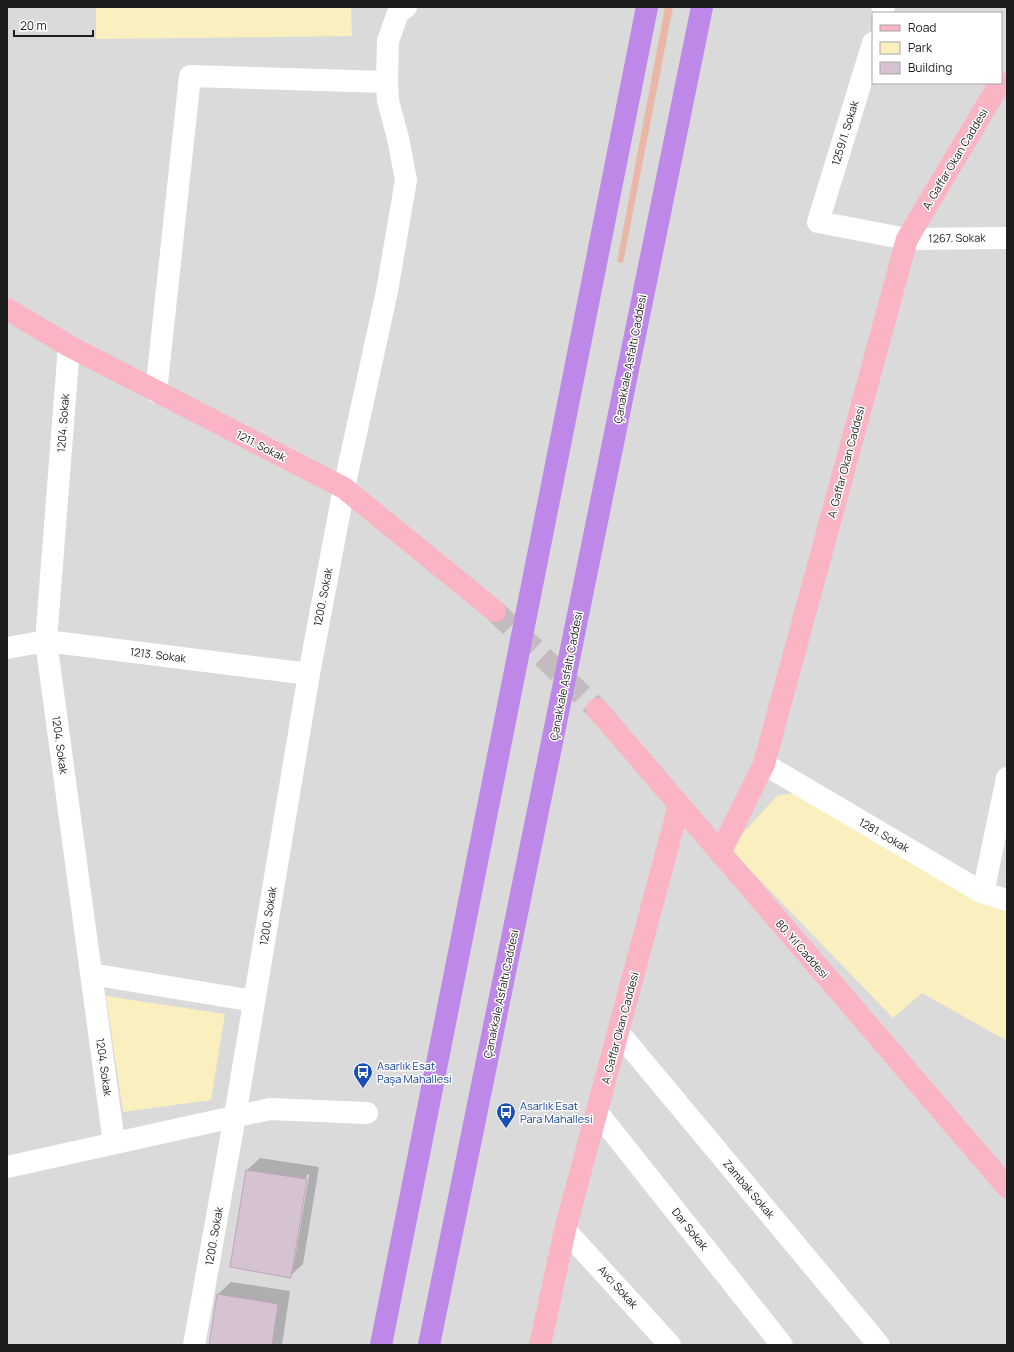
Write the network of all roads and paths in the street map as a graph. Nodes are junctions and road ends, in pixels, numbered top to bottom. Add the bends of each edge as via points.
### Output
1 (406, 7) edge
2 (646, 7) edge
3 (702, 7) edge
4 (872, 46) edge
5 (1007, 71) edge
6 (1002, 80) edge
7 (387, 82) junction
8 (1000, 84) edge
9 (818, 222) joint
10 (1007, 238) edge
11 (907, 239) junction
12 (7, 309) edge
13 (69, 346) junction
14 (156, 392) junction
15 (344, 488) junction
16 (495, 611) tunnel mouth
17 (46, 641) junction
18 (7, 648) edge
19 (309, 674) junction
20 (597, 709) tunnel mouth
21 (764, 764) junction
22 (1007, 778) edge
23 (679, 805) junction
24 (720, 853) junction
25 (983, 893) junction
26 (1007, 900) edge
27 (91, 974) junction
28 (254, 1001) junction
29 (619, 1033) junction
30 (597, 1112) junction
31 (367, 1113) dead end
32 (235, 1116) junction
33 (114, 1143) junction
34 (7, 1167) edge
35 (1007, 1187) edge
36 (565, 1230) junction
37 (194, 1345) edge
38 (381, 1345) edge
39 (429, 1345) edge
40 (540, 1345) edge
41 (670, 1345) edge
42 (782, 1345) edge
43 (879, 1345) edge

1 - 7 street, 1200. Sokak via 398,12 388,41
2 - 38 highway
3 - 39 highway, Çanakkale Asfaltı Caddesi
4 - 9 street, 1259/1. Sokak
5 - 6 street, A. Gaffar Okan Caddesi
7 - 14 street via 190,76
7 - 15 street, 1200. Sokak via 388,101 406,180 387,291
8 - 11 street, A. Gaffar Okan Caddesi
9 - 11 street, 1267. Sokak
10 - 11 street, 1267. Sokak
11 - 21 street, A. Gaffar Okan Caddesi
12 - 13 street, 1211. Sokak
13 - 14 street, 1211. Sokak
13 - 17 street, 1204. Sokak
14 - 15 street, 1211. Sokak
15 - 16 street, 1211. Sokak
15 - 19 street, 1200. Sokak
17 - 18 street, 1213. Sokak
17 - 19 street, 1213. Sokak
17 - 27 street, 1204. Sokak
19 - 28 street, 1200. Sokak
20 - 23 street, 80. Yıl Caddesi
21 - 24 street, A. Gaffar Okan Caddesi
21 - 25 street, 1281. Sokak
22 - 25 street
23 - 24 street, 80. Yıl Caddesi
23 - 29 street, A. Gaffar Okan Caddesi
24 - 35 street, 80. Yıl Caddesi
25 - 26 street, 1281. Sokak
27 - 28 street
27 - 33 street, 1204. Sokak
28 - 32 street, 1200. Sokak
29 - 30 street, A. Gaffar Okan Caddesi
29 - 43 street, Zambak Sokak
30 - 36 street, A. Gaffar Okan Caddesi
30 - 42 street, Dar Sokak
31 - 32 street via 270,1109
32 - 33 street
32 - 37 street, 1200. Sokak
33 - 34 street
36 - 40 street, A. Gaffar Okan Caddesi
36 - 41 street, Avcı Sokak

